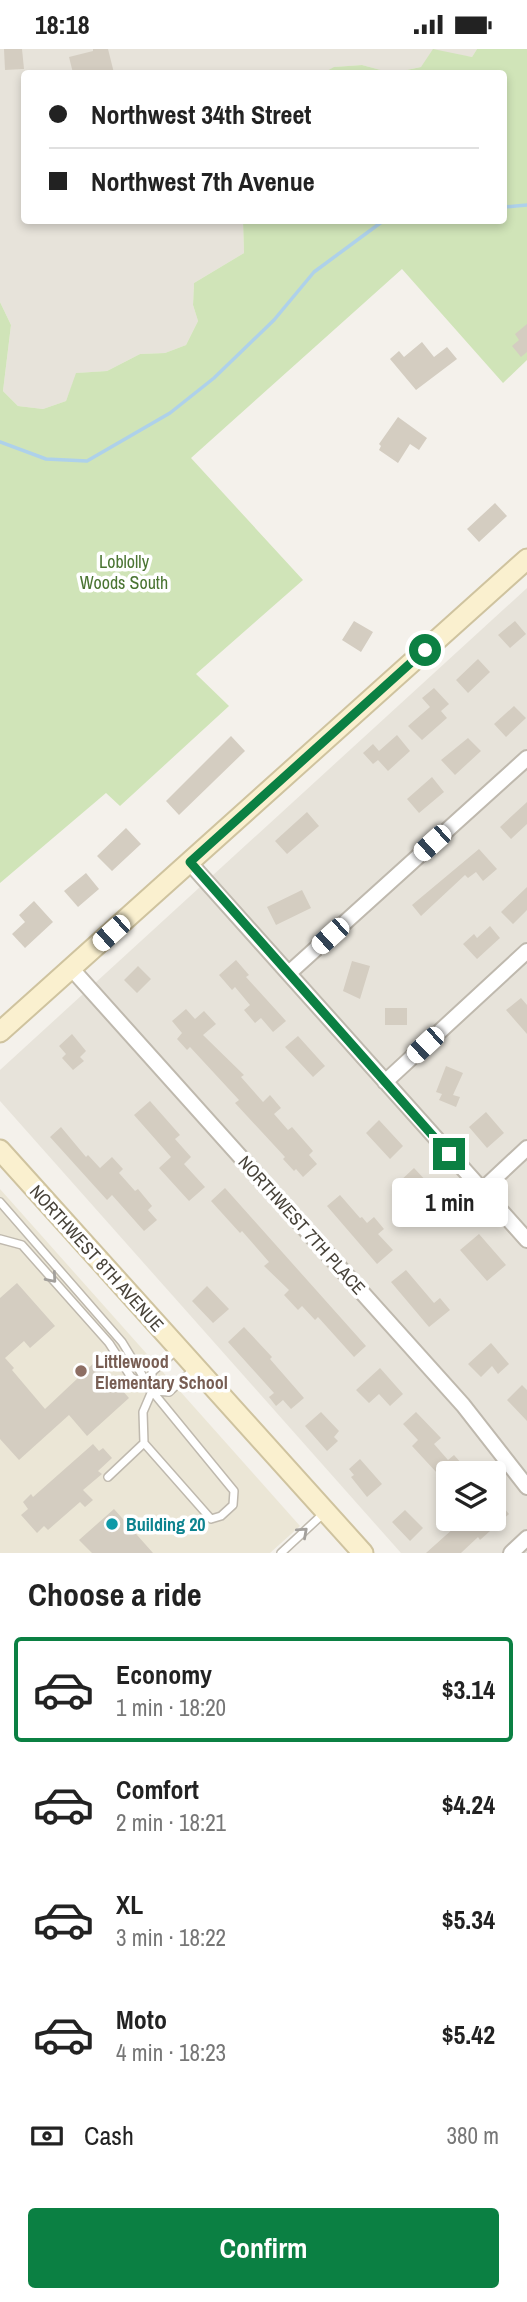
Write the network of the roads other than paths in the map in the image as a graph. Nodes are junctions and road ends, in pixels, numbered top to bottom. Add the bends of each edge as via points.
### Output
1 (527, 559) edge
2 (527, 758) edge
3 (190, 862) junction
4 (527, 951) edge
5 (71, 968) junction
6 (289, 973) junction
7 (0, 1032) edge
8 (384, 1081) junction
9 (527, 1147) edge
10 (0, 1150) edge
11 (482, 1189) junction
12 (0, 1202) edge
13 (527, 1240) edge
14 (1, 1241) edge
15 (178, 1348) junction
16 (196, 1368) junction
17 (152, 1391) junction
18 (144, 1443) junction
19 (108, 1477) dead end
20 (527, 1487) edge
21 (326, 1512) junction
22 (527, 1538) edge
23 (281, 1553) edge
24 (363, 1553) edge
25 (510, 1553) edge

1 - 3 main road
2 - 6 street
3 - 5 main road
3 - 6 street
4 - 8 street
5 - 7 main road
5 - 20 street, NORTHWEST 7TH PLACE via 463,1405
6 - 8 street
8 - 11 street
9 - 11 street
10 - 15 main road, NORTHWEST 8TH AVENUE
11 - 13 street
12 - 17 lane via 122,1342
14 -> 17 lane via 22,1245 110,1343 131,1377
15 - 16 main road, NORTHWEST 8TH AVENUE
15 - 17 lane via 152,1372
16 - 17 lane via 169,1392
16 - 21 main road, NORTHWEST 8TH AVENUE
17 - 18 lane via 143,1412
17 - 18 lane via 234,1491 233,1505 211,1519
18 - 19 lane
23 -> 21 lane
21 - 24 main road, NORTHWEST 8TH AVENUE
22 - 25 street

